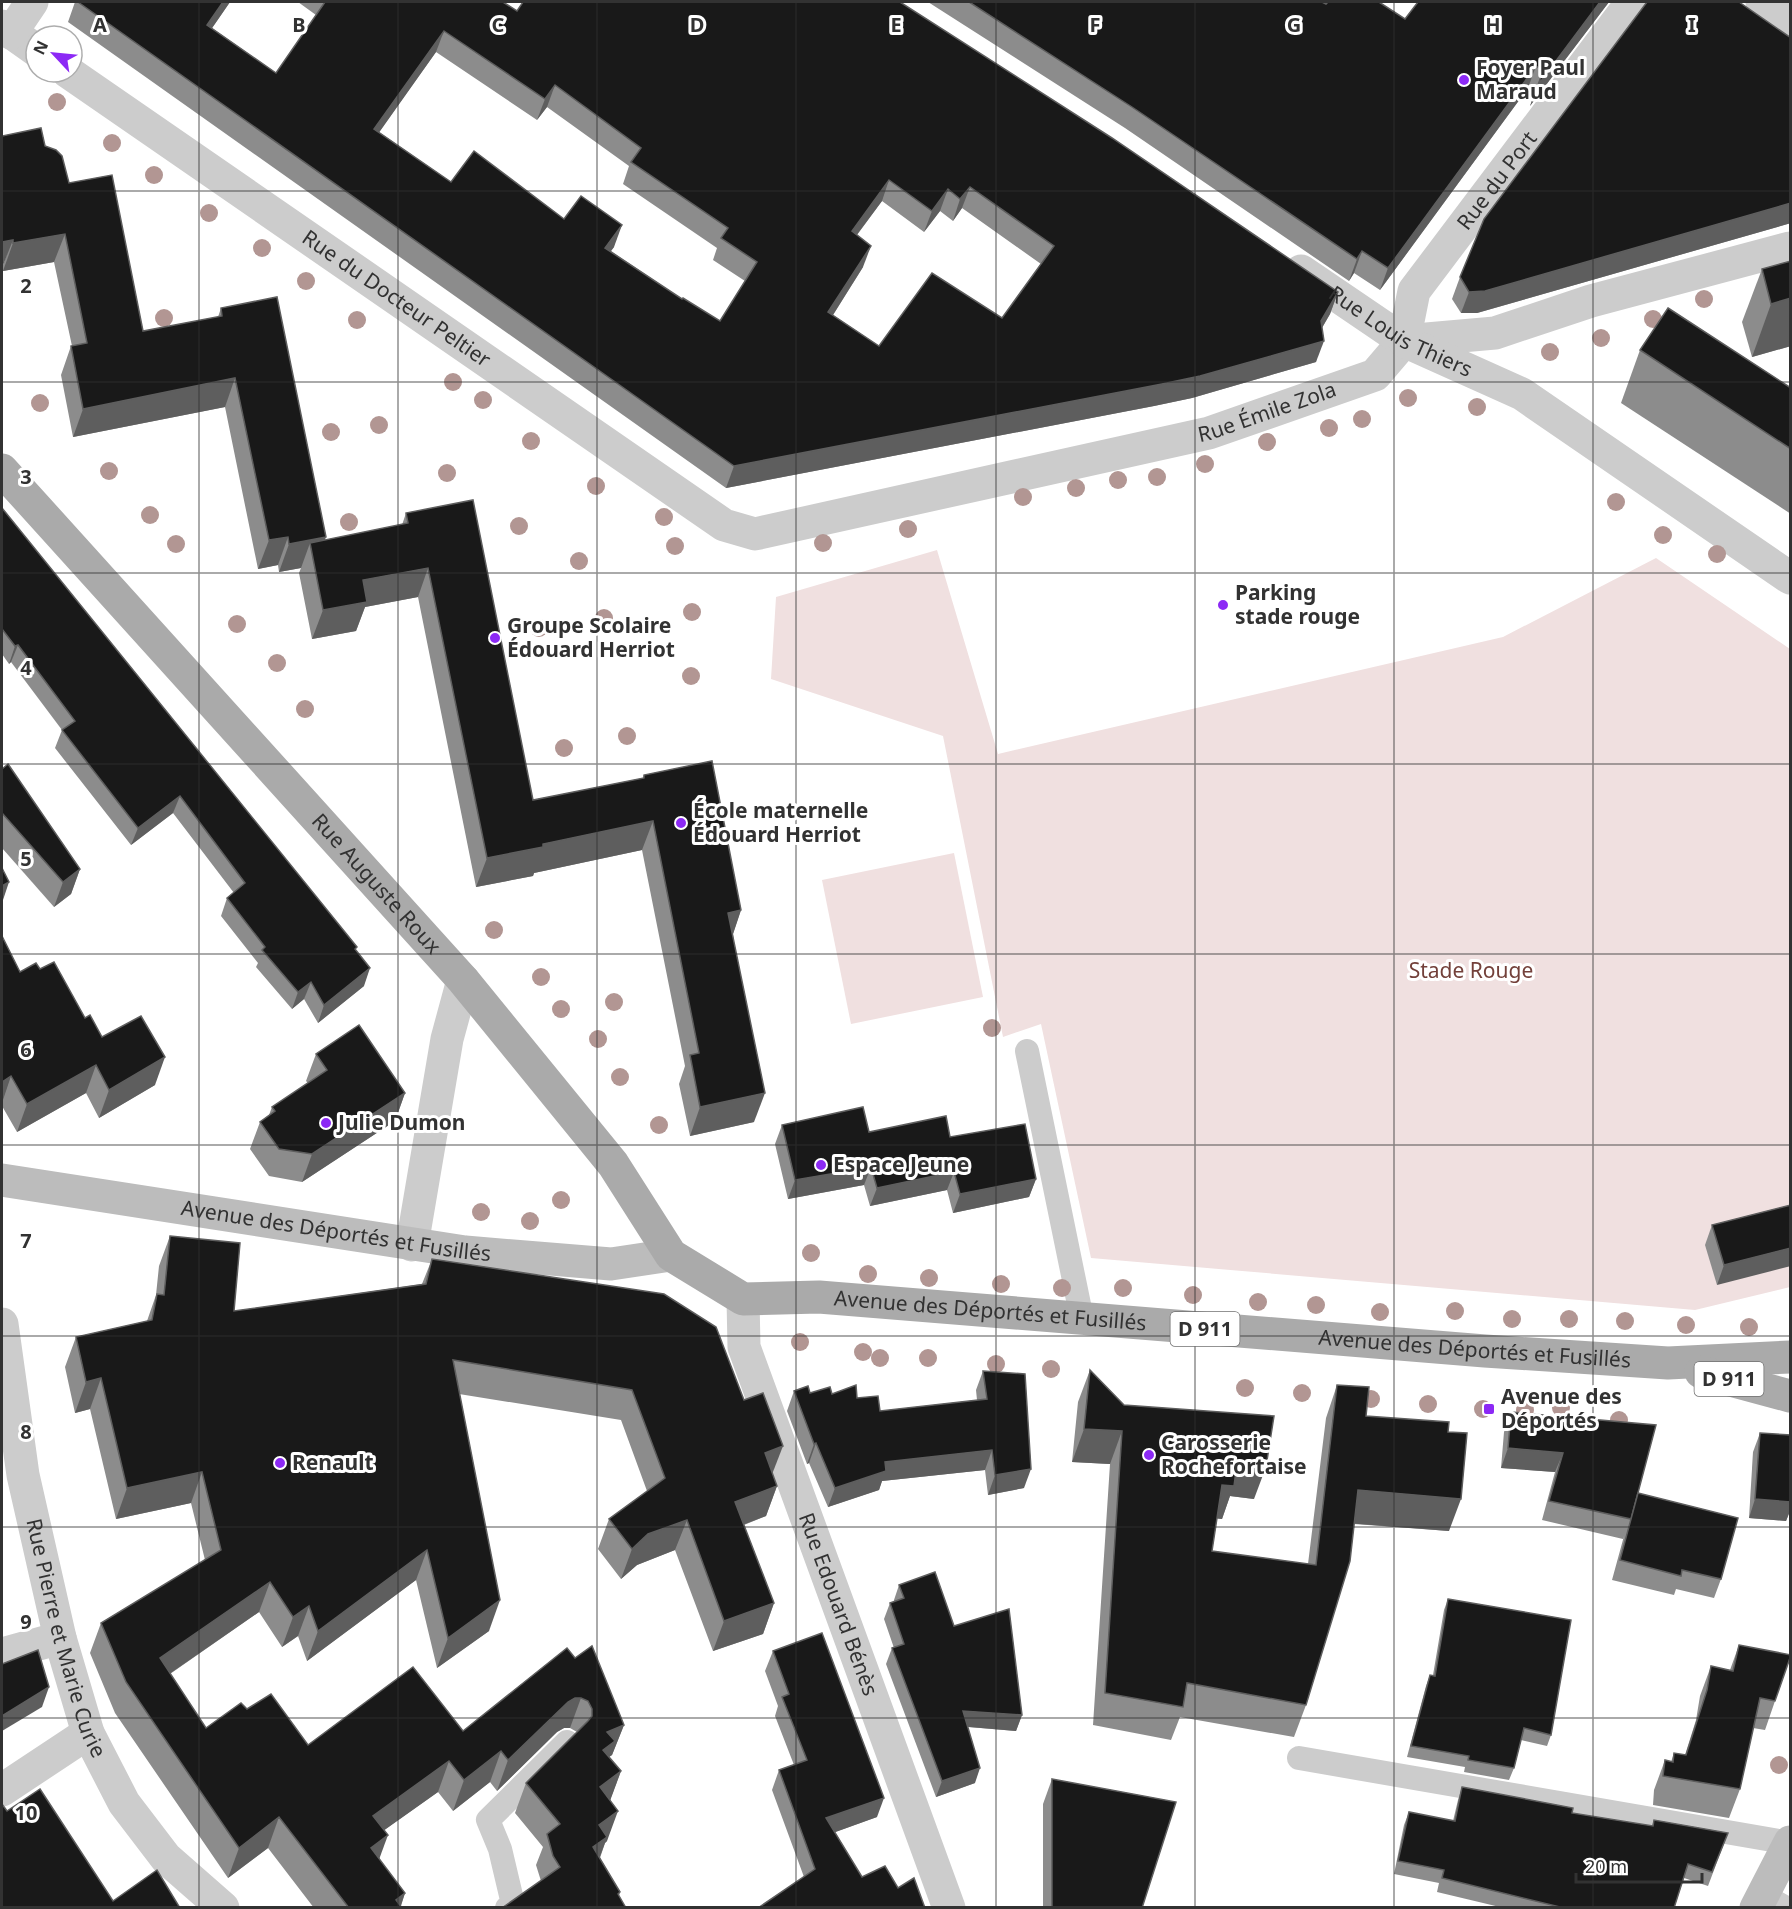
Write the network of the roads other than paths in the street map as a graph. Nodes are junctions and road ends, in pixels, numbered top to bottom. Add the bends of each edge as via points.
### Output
1 (32, 2) edge
2 (1632, 2) edge
3 (1762, 2) edge
4 (1791, 21) edge
5 (16, 36) edge
6 (84, 83) edge
7 (1791, 248) edge
8 (1278, 256) edge
9 (1404, 341) junction
10 (2, 470) edge
11 (724, 525) joint
12 (1791, 578) edge
13 (463, 980) junction
14 (1027, 1051) dead end
15 (2, 1180) edge
16 (412, 1245) junction
17 (671, 1255) junction
18 (743, 1299) junction
19 (1082, 1319) junction
20 (2, 1324) edge
21 (1791, 1357) edge
22 (1668, 1363) junction
23 (1791, 1396) edge
24 (60, 1638) junction
25 (2, 1654) edge
26 (88, 1733) junction
27 (567, 1742) edge
28 (1299, 1758) dead end
29 (2, 1790) edge
30 (1790, 1842) edge
31 (1768, 1903) edge
32 (223, 1908) edge
33 (507, 1908) edge
34 (949, 1908) edge

1 - 5 street
2 - 9 street, Rue du Port via 1414,291
3 - 4 street
6 - 11 street, Rue du Docteur Peltier
7 - 9 street via 1591,301 1495,333
8 - 9 street, Rue Louis Thiers
9 - 11 street, Rue Émile Zola via 1375,375 1209,433 755,534
9 - 12 street, Rue Louis Thiers via 1522,394
10 - 13 main road, Rue Auguste Roux
13 - 16 street via 447,1039
13 - 17 main road, Rue Auguste Roux via 613,1164
14 - 19 lane
15 - 16 main road, Avenue des Déportés et Fusillés
16 - 17 main road, Avenue des Déportés et Fusillés via 610,1264
17 - 18 main road, Rue Auguste Roux
18 - 19 main road, Avenue des Déportés et Fusillés / D 911 via 819,1297
18 - 34 street, Rue Edouard Bénès via 744,1347
19 - 22 main road, Avenue des Déportés et Fusillés / D 911
20 - 24 street, Rue Pierre et Marie Curie via 23,1475
21 - 22 main road, Avenue des Déportés et Fusillés / D 911
22 - 23 main road, Avenue des Déportés et Fusillés / D 911
24 - 25 street
24 - 26 street, Rue Pierre et Marie Curie
26 - 29 street
26 - 32 street, Rue Pierre et Marie Curie via 124,1803 166,1858
27 - 33 lane via 488,1820 500,1849 513,1904
28 - 30 lane
30 - 31 main road

